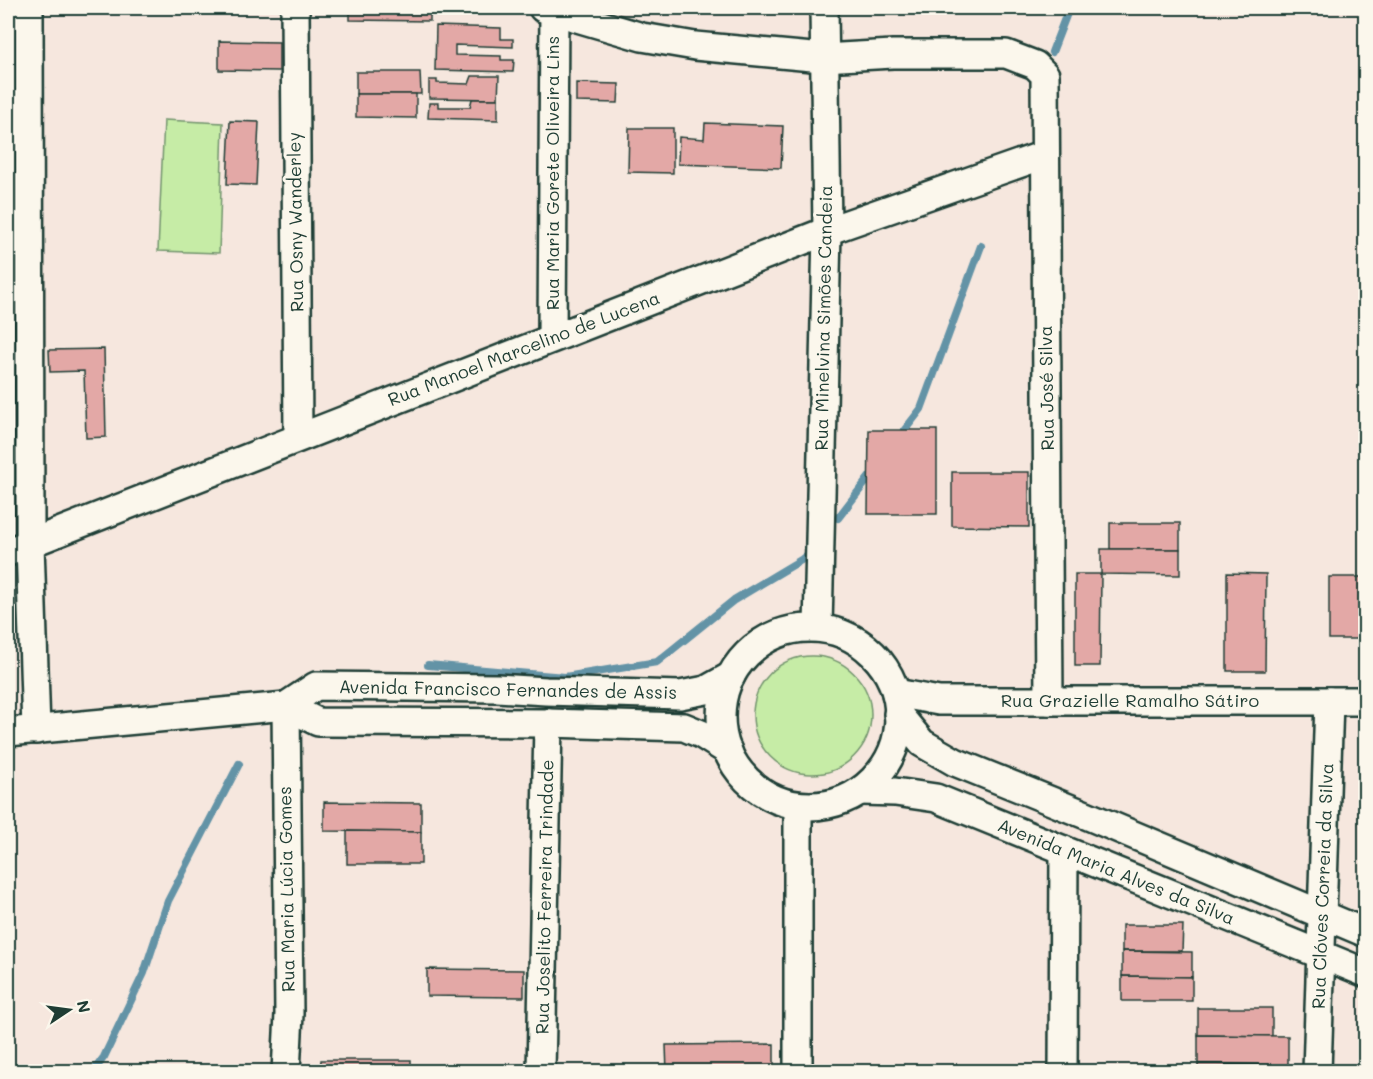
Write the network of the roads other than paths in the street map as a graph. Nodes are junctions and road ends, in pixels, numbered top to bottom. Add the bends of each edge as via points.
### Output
1 (29, 8) edge
2 (294, 8) edge
3 (824, 8) edge
4 (551, 9) edge
5 (823, 58) junction
6 (1044, 155) junction
7 (827, 231) junction
8 (552, 338) junction
9 (298, 437) junction
10 (19, 548) edge
11 (818, 628) junction
12 (731, 676) junction
13 (1049, 700) junction
14 (1329, 701) junction
15 (1365, 701) edge
16 (897, 703) junction
17 (286, 706) junction
18 (548, 723) junction
19 (36, 730) junction
20 (8, 732) edge
21 (728, 751) junction
22 (862, 791) junction
23 (798, 806) junction
24 (1064, 850) junction
25 (1321, 915) junction
26 (1365, 933) edge
27 (1319, 954) junction
28 (1365, 974) edge
29 (286, 1071) edge
30 (541, 1071) edge
31 (798, 1071) edge
32 (1063, 1071) edge
33 (1317, 1071) edge

1 - 10 street
2 - 9 street, Rua Osny Wanderley
3 - 5 street, Rua Minelvina Simões Candeia
4 - 5 street via 642,37
4 - 8 street, Rua Maria Gorete Oliveira Lins
5 - 6 street, Rua José Silva via 1006,54 1026,60 1045,75
5 - 7 street, Rua Minelvina Simões Candeia
6 - 7 street, Rua Manoel Marcelino de Lucena
6 - 13 street, Rua José Silva
7 - 8 street, Rua Manoel Marcelino de Lucena
7 - 11 street, Rua Minelvina Simões Candeia
8 - 9 street, Rua Manoel Marcelino de Lucena
9 - 10 street, Rua Manoel Marcelino de Lucena
10 - 19 street
11 - 12 street via 794,629 771,636 751,649
11 - 16 street via 841,633 862,644 880,661 892,681
12 - 17 street, Avenida Francisco Fernandes de Assis via 706,690 680,695 316,686
12 - 21 street via 721,714
13 - 14 street, Rua Grazielle Ramalho Sátiro
13 - 16 street, Rua Grazielle Ramalho Sátiro
14 - 15 street, Rua Grazielle Ramalho Sátiro
14 - 25 street, Rua Clóves Correia da Silva
16 - 22 street via 899,729 893,752 880,774
16 - 25 street via 922,743 955,762
17 - 18 street, Avenida Francisco Fernandes de Assis via 318,722
17 - 19 street, Avenida Francisco Fernandes de Assis
17 - 29 street, Rua Maria Lúcia Gomes
18 - 21 street, Avenida Francisco Fernandes de Assis via 684,727
18 - 30 street, Rua Joselito Ferreira Trindade
19 - 20 street, Avenida Francisco Fernandes de Assis
21 - 23 street via 748,782 768,797
22 - 23 street via 840,802
22 - 24 street, Avenida Maria Alves da Silva via 936,798
23 - 31 street
24 - 27 street, Avenida Maria Alves da Silva
24 - 32 street
25 - 26 street
25 - 27 street, Rua Clóves Correia da Silva
27 - 28 street, Avenida Maria Alves da Silva
27 - 33 street, Rua Clóves Correia da Silva

